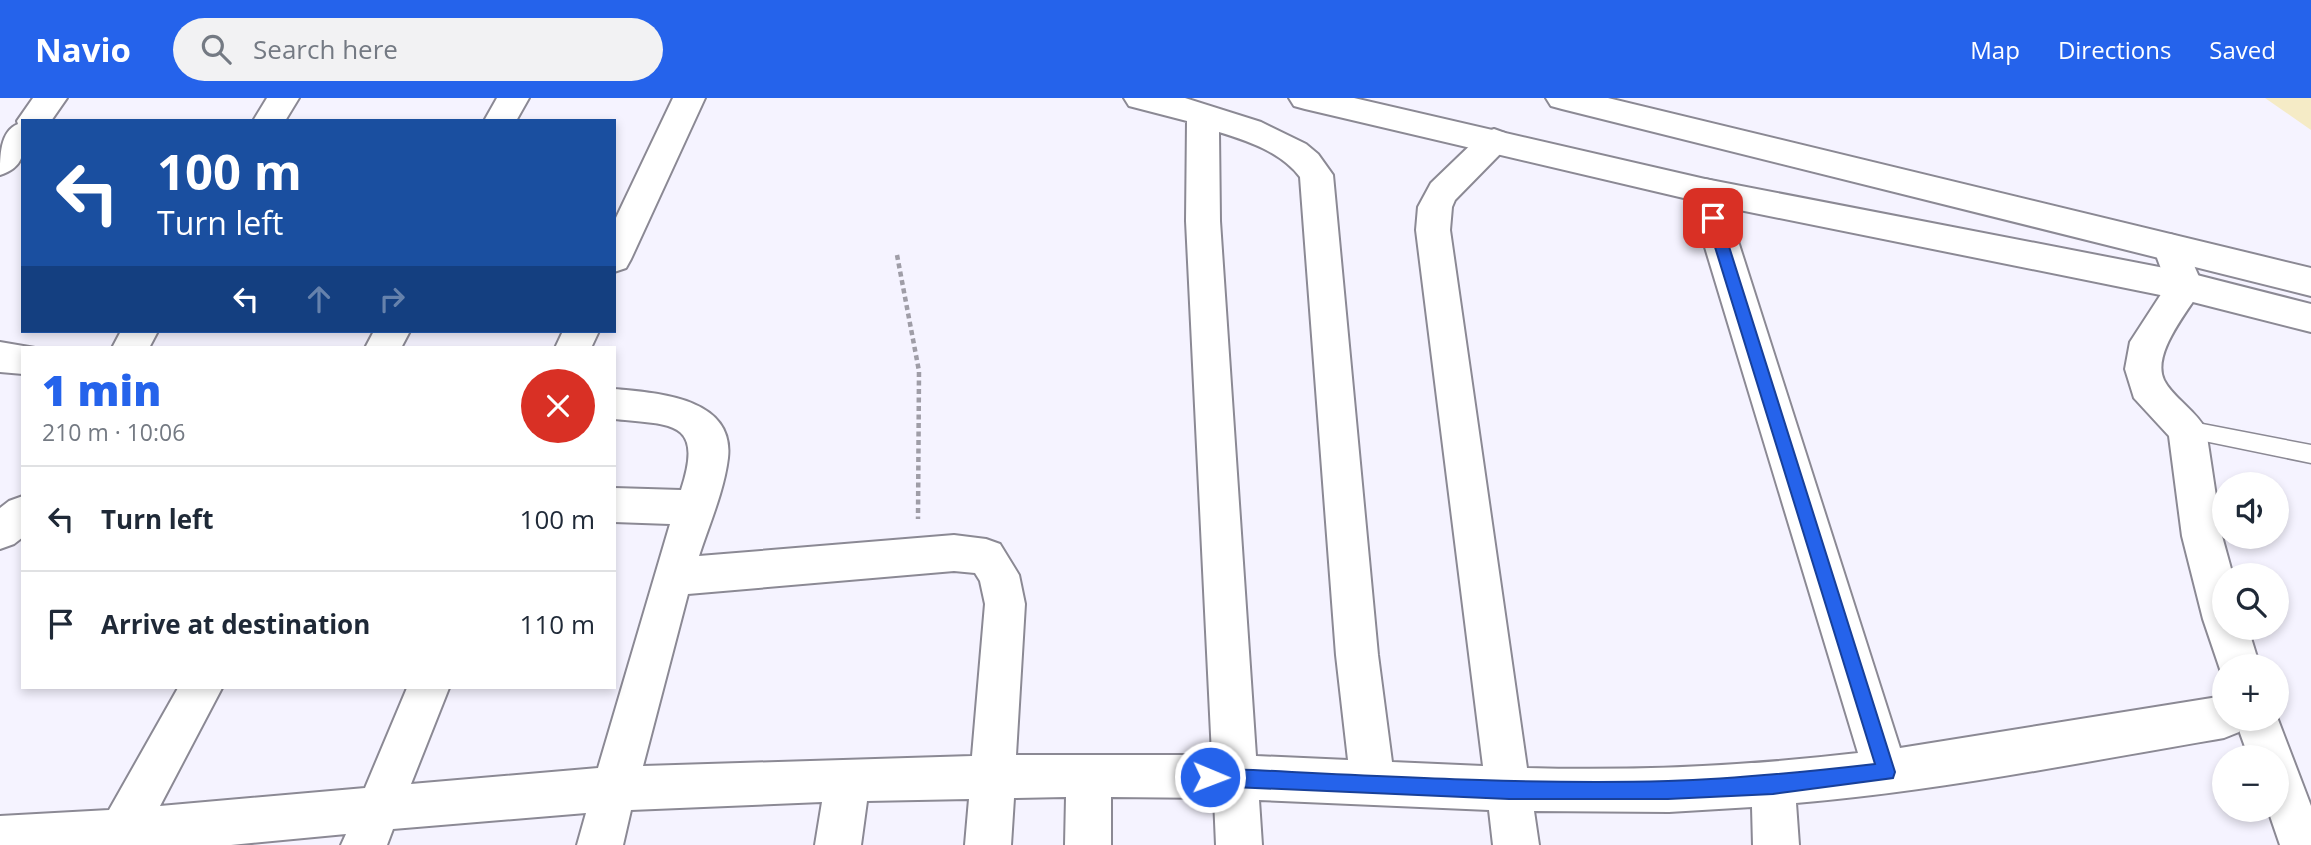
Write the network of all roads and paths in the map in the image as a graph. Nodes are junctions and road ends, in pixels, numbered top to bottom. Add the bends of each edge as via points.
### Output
1 (51, 98) edge
2 (282, 98) edge
3 (513, 98) edge
4 (689, 98) edge
5 (1140, 98) edge
6 (1305, 98) edge
7 (1562, 98) edge
8 (1424, 110) edge
9 (1203, 114) junction
10 (35, 119) edge
11 (270, 119) edge
12 (501, 119) edge
13 (21, 137) edge
14 (1494, 141) junction
15 (0, 164) edge
16 (21, 165) edge
17 (1705, 191) junction
18 (2170, 247) junction
19 (616, 255) edge
20 (897, 255) dead end
21 (2311, 282) edge
22 (2185, 286) junction
23 (2311, 318) edge
24 (0, 358) edge
25 (21, 359) edge
26 (616, 404) edge
27 (2187, 430) junction
28 (2311, 454) edge
29 (616, 505) edge
30 (694, 508) junction
31 (21, 515) edge
32 (0, 532) edge
33 (918, 555) junction
34 (2212, 574) edge
35 (673, 577) junction
36 (200, 689) edge
37 (428, 689) edge
38 (2212, 719) edge
39 (1886, 772) junction
40 (1089, 776) junction
41 (992, 777) junction
42 (1235, 777) junction
43 (848, 781) junction
44 (1373, 784) junction
45 (1773, 785) junction
46 (614, 789) junction
47 (1509, 790) junction
48 (2289, 807) edge
49 (370, 828) edge
50 (0, 839) edge
51 (117, 840) edge
52 (600, 845) edge
53 (838, 845) edge
54 (988, 845) edge
55 (1088, 845) edge
56 (1239, 845) edge
57 (1516, 845) edge
58 (1776, 845) edge
59 (2303, 845) edge

1 - 10 main road
2 - 11 main road
3 - 12 main road
4 - 19 main road
5 - 9 main road
6 - 8 main road
7 - 18 main road
8 - 14 main road
9 - 42 main road via 1203,221
9 - 44 main road via 1287,147 1316,175 1357,655
13 - 15 main road
14 - 17 main road
14 - 47 main road via 1443,192 1435,207 1433,230
15 - 16 main road
17 - 22 main road
17 - 39 main road
18 - 21 main road
18 - 22 main road
20 - 33 path via 919,371
22 - 23 main road
22 - 27 main road via 2148,342 2143,369 2147,387
24 - 25 main road
26 - 30 main road via 669,411 687,416 702,428 709,443 708,463
27 - 28 lane
27 - 34 main road
29 - 30 main road
30 - 35 main road
31 - 32 main road
33 - 35 main road
33 - 41 main road via 975,554 986,557 999,575 1005,604
35 - 46 main road
36 - 51 main road
37 - 49 main road
38 - 39 main road
39 - 45 main road
40 - 41 main road
40 - 42 main road
40 - 55 main road
41 - 43 main road
41 - 54 main road
42 - 44 main road
42 - 56 main road
43 - 46 main road
43 - 53 main road
44 - 47 main road
45 - 47 main road
45 - 58 main road
46 - 49 main road
46 - 52 main road
47 - 57 main road
48 - 59 main road
49 - 51 main road
50 - 51 main road

